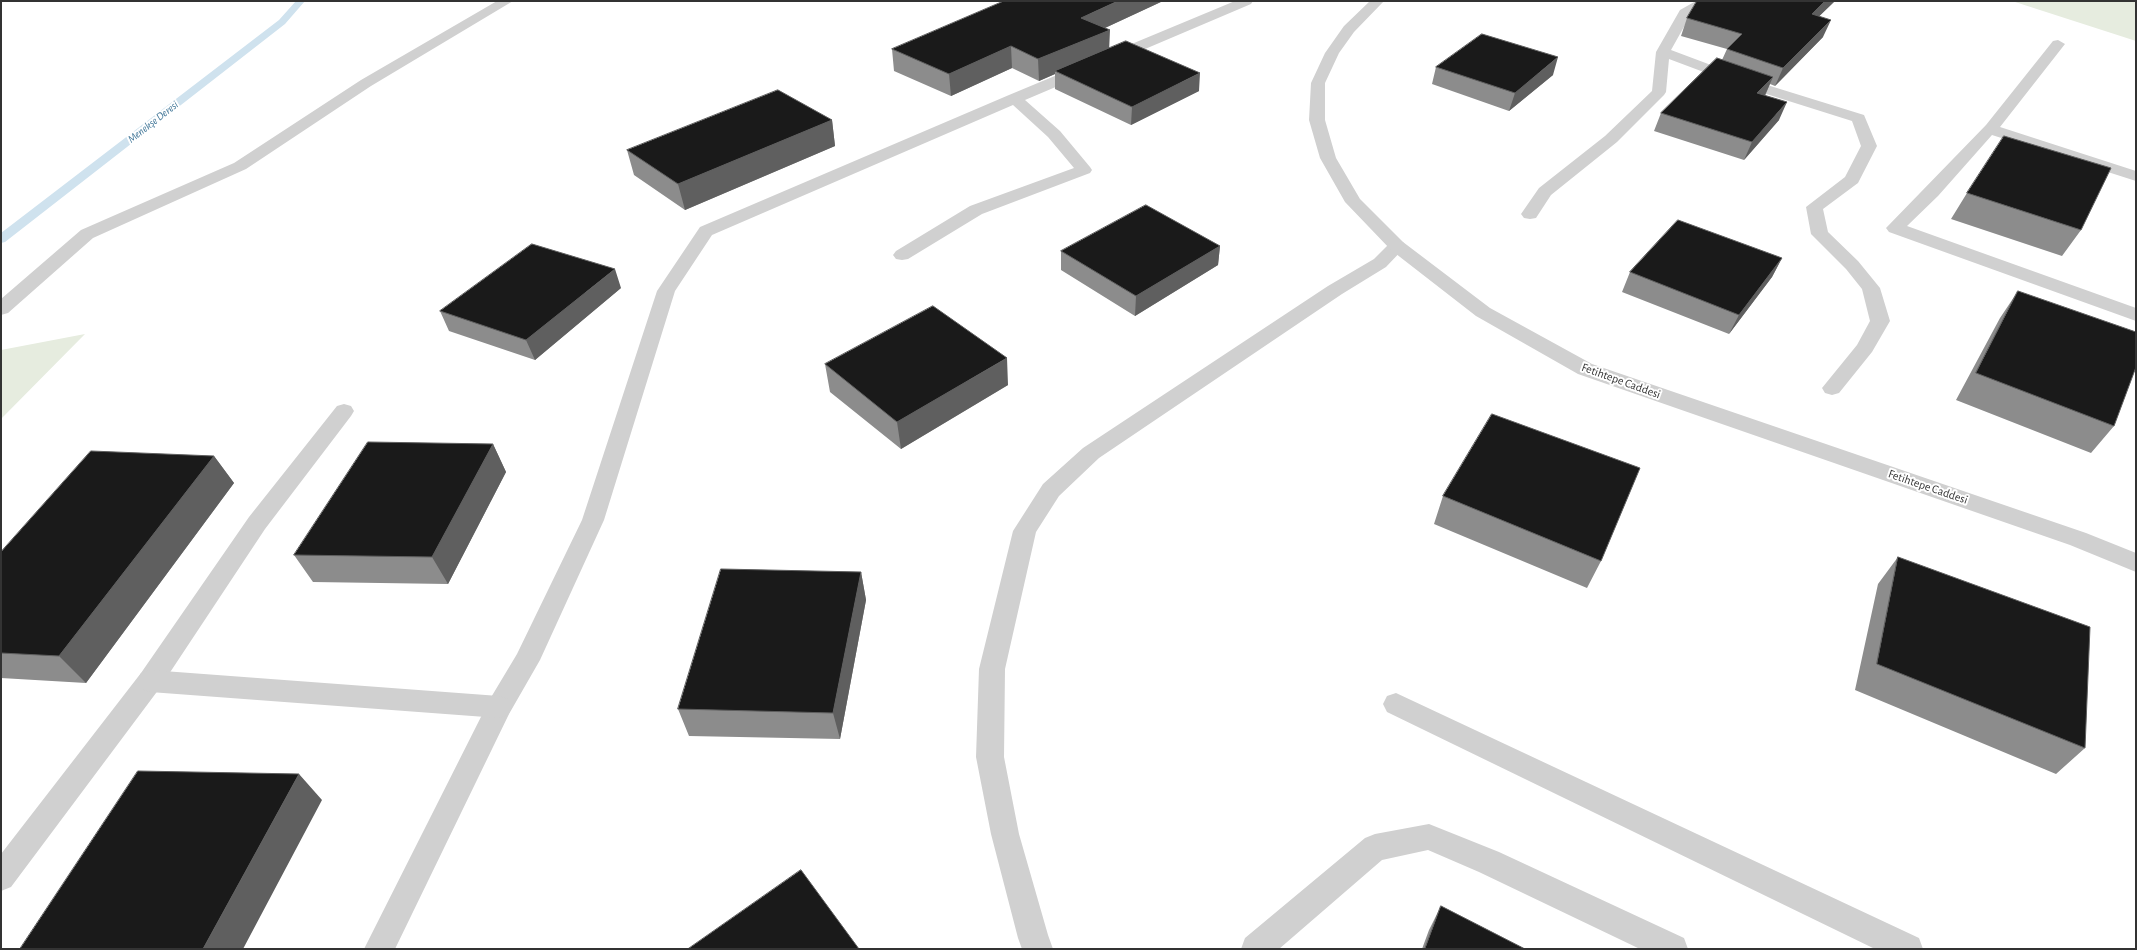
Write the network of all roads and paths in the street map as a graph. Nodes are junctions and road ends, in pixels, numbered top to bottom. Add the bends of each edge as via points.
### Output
1 (506, 1) edge
2 (1246, 1) edge
3 (1376, 1) edge
4 (1706, 1) edge
5 (2058, 44) dead end
6 (1663, 52) junction
7 (1014, 98) junction
8 (1990, 130) junction
9 (2135, 174) edge
10 (1530, 214) dead end
11 (1397, 246) junction
12 (902, 255) dead end
13 (1, 309) edge
14 (2136, 316) edge
15 (1832, 388) dead end
16 (344, 411) dead end
17 (2078, 538) junction
18 (2136, 551) edge
19 (2136, 563) edge
20 (150, 681) junction
21 (1396, 704) dead end
22 (499, 707) junction
23 (1, 877) edge
24 (379, 949) edge
25 (1038, 949) edge
26 (1256, 949) edge
27 (1673, 949) edge
28 (1908, 949) edge

1 - 13 street via 366,83 240,166 87,234
2 - 7 street
3 - 11 street, Fetihtepe Caddesi via 1349,29 1332,53 1318,83 1317,120 1328,158 1353,202
4 - 6 street via 1685,13
5 - 8 street
6 - 10 street via 1659,92 1611,139 1545,192
6 - 15 street via 1746,83 1859,118 1869,146 1852,180 1814,207 1820,234 1871,288 1880,322 1865,348
7 - 12 street via 1054,134 1084,170 976,210
7 - 22 street via 706,231 666,291 593,520 527,660
8 - 9 street
8 - 14 street via 1895,228
11 - 17 street, Fetihtepe Caddesi via 1483,312 1585,369
11 - 25 street via 1380,263 1335,290 1091,453 1051,490 1025,531 992,669 990,757 1005,834
16 - 20 street via 257,523
17 - 18 street, Fetihtepe Caddesi
17 - 19 street, Fetihtepe Caddesi
20 - 22 street
20 - 23 street
21 - 28 street
22 - 24 street
26 - 27 street via 1375,848 1429,837 1489,862

